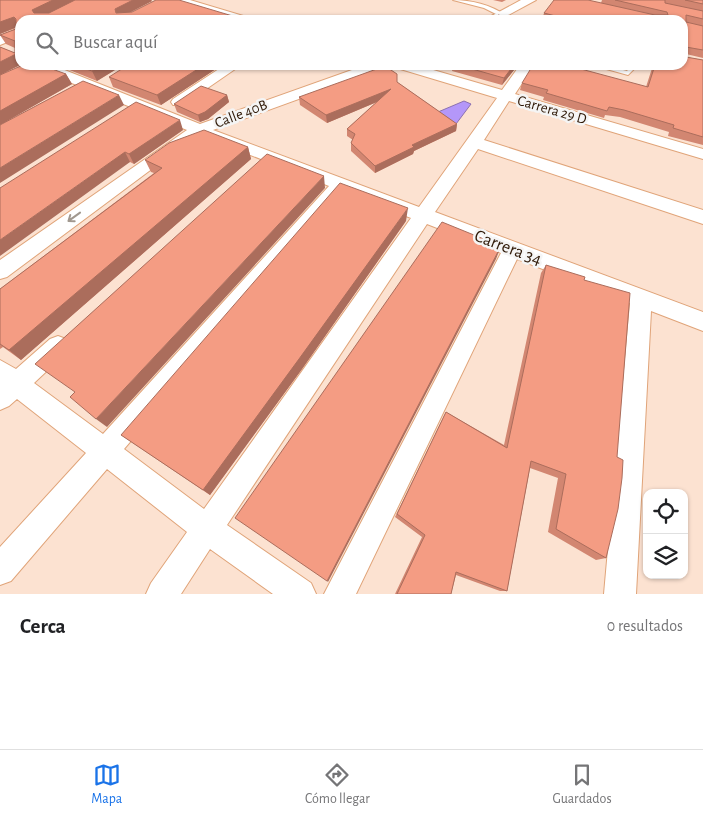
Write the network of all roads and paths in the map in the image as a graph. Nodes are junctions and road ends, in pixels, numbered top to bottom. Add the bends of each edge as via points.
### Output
1 (178, 0) edge
2 (456, 0) edge
3 (530, 0) edge
4 (225, 14) joint
5 (228, 15) edge
6 (493, 15) edge
7 (502, 15) edge
8 (15, 36) edge
9 (2, 47) edge
10 (52, 70) edge
11 (226, 70) edge
12 (365, 70) edge
13 (418, 70) edge
14 (523, 70) edge
15 (616, 70) edge
16 (631, 70) edge
17 (114, 79) edge
18 (86, 84) junction
19 (63, 91) edge
20 (504, 96) junction
21 (140, 104) junction
22 (162, 112) junction
23 (123, 114) edge
24 (200, 130) junction
25 (474, 142) junction
26 (703, 154) edge
27 (340, 184) junction
28 (424, 216) junction
29 (703, 217) edge
30 (512, 250) junction
31 (0, 271) edge
32 (0, 289) edge
33 (641, 299) junction
34 (703, 322) edge
35 (76, 330) edge
36 (5, 384) edge
37 (105, 451) junction
38 (208, 529) junction
39 (0, 570) edge
40 (162, 594) edge
41 (300, 594) edge
42 (340, 594) edge
43 (620, 594) edge

1 - 4 street
2 - 6 lane via 486,7
3 - 7 street
4 - 5 street
8 - 9 street
10 - 18 street, Calle 40B
11 - 22 street
12 - 24 street, Calle 40B
13 - 20 street, Carrera 29 D
14 - 20 street
15 - 16 lane via 628,73
17 - 18 street
18 - 19 street
18 - 21 street, Calle 40B
20 - 25 street
20 - 26 street, Carrera 29 D
21 - 22 street, Calle 40B
21 - 23 street
22 - 24 street, Calle 40B
24 - 27 street, Carrera 34 via 260,163
24 -> 31 street via 186,136
24 - 32 street via 197,140
25 - 28 street
25 - 29 street
27 - 28 street, Carrera 34
27 - 37 street
28 - 30 street, Carrera 34
28 - 38 street
30 - 33 street, Carrera 34
30 - 42 street
33 - 34 street, Carrera 34
33 - 43 street
35 - 36 street
36 - 37 street
37 - 38 street
37 - 39 street
38 - 40 street
38 - 41 street

